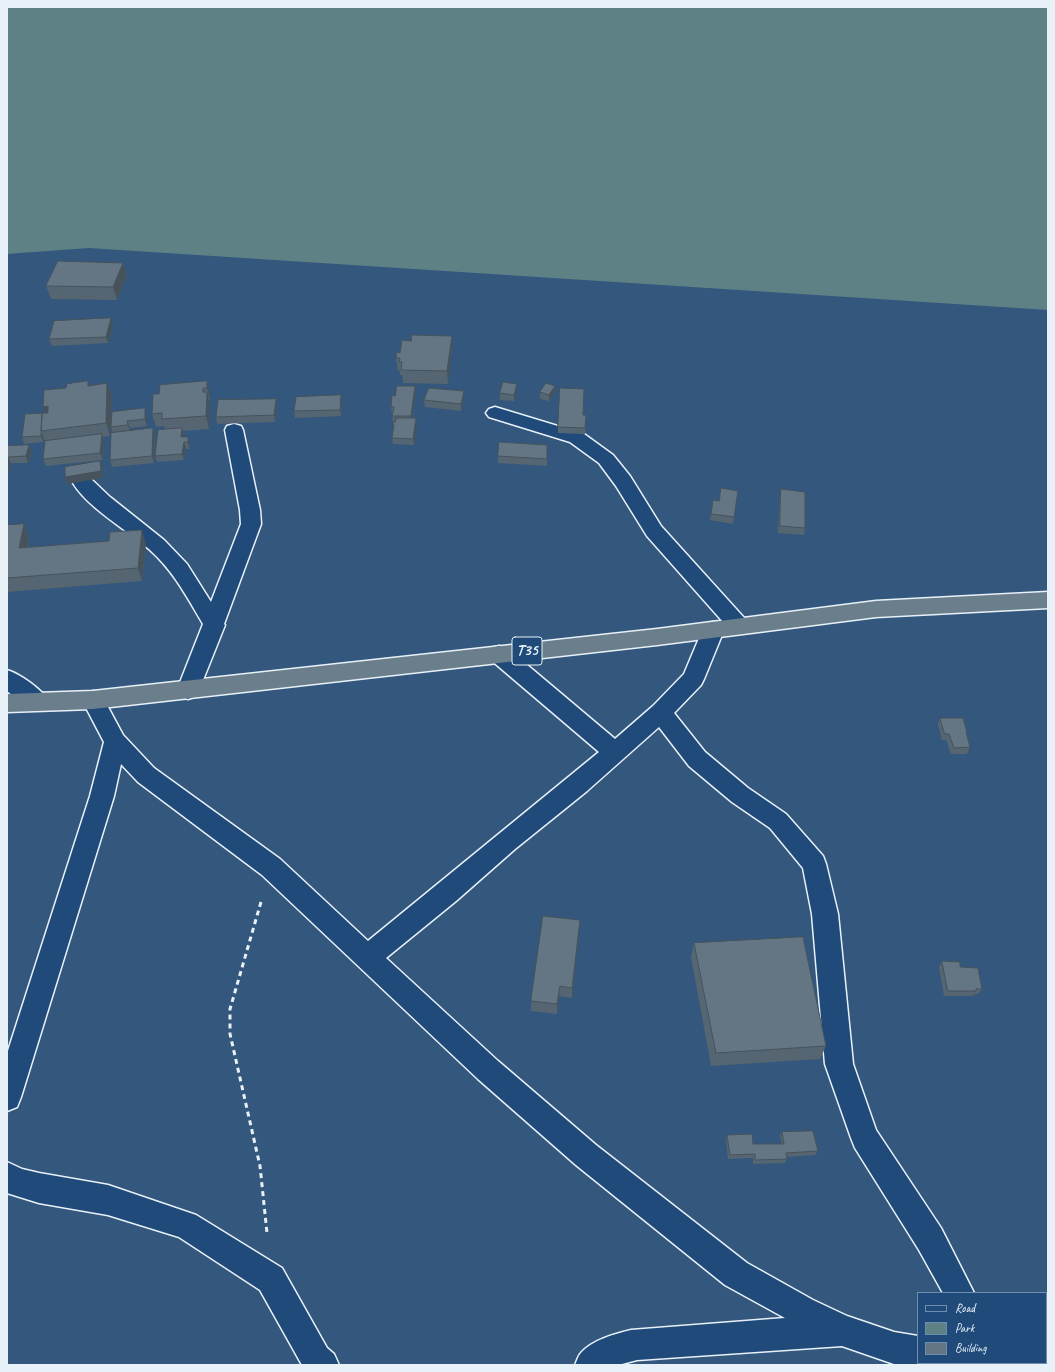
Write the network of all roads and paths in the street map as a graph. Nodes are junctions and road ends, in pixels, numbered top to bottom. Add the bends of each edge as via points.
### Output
1 (495, 413) dead end
2 (234, 430) dead end
3 (83, 483) edge
4 (1048, 600) edge
5 (214, 624) junction
6 (739, 626) junction
7 (713, 630) junction
8 (499, 654) junction
9 (7, 679) edge
10 (188, 690) junction
11 (93, 700) junction
12 (38, 702) junction
13 (7, 703) edge
14 (661, 712) junction
15 (115, 742) junction
16 (615, 752) junction
17 (271, 867) junction
18 (368, 957) junction
19 (7, 1097) edge
20 (7, 1176) edge
21 (271, 1279) junction
22 (958, 1292) edge
23 (842, 1330) junction
24 (917, 1352) edge
25 (991, 1364) edge
26 (323, 1365) edge
27 (591, 1365) edge
28 (995, 1365) edge

1 - 6 street via 577,438 606,459 654,531
2 - 5 street via 251,524
3 - 5 street via 168,555 178,566
4 - 6 highway, T35 via 876,609
5 - 10 street
6 - 7 highway, T35
7 - 8 highway, T35
7 - 14 street via 693,679
8 - 10 highway, T35
8 - 16 street
9 - 12 street
10 - 11 highway, T35
11 - 12 highway, T35
11 - 15 street
12 - 13 highway, T35
14 - 16 street
14 - 22 street via 697,759 740,795 778,821 814,864 825,914 839,1064 865,1138 930,1239
15 - 17 street via 146,775
15 - 19 street via 102,796
16 - 18 street
17 - 18 street
17 - 21 path via 230,1009 230,1034 260,1166
18 - 23 street via 488,1070 586,1155 736,1274
20 - 21 street via 15,1182 108,1200 186,1225
21 - 26 street via 316,1359
23 - 24 street via 894,1348
23 - 27 street via 637,1344 600,1356
25 - 28 street

